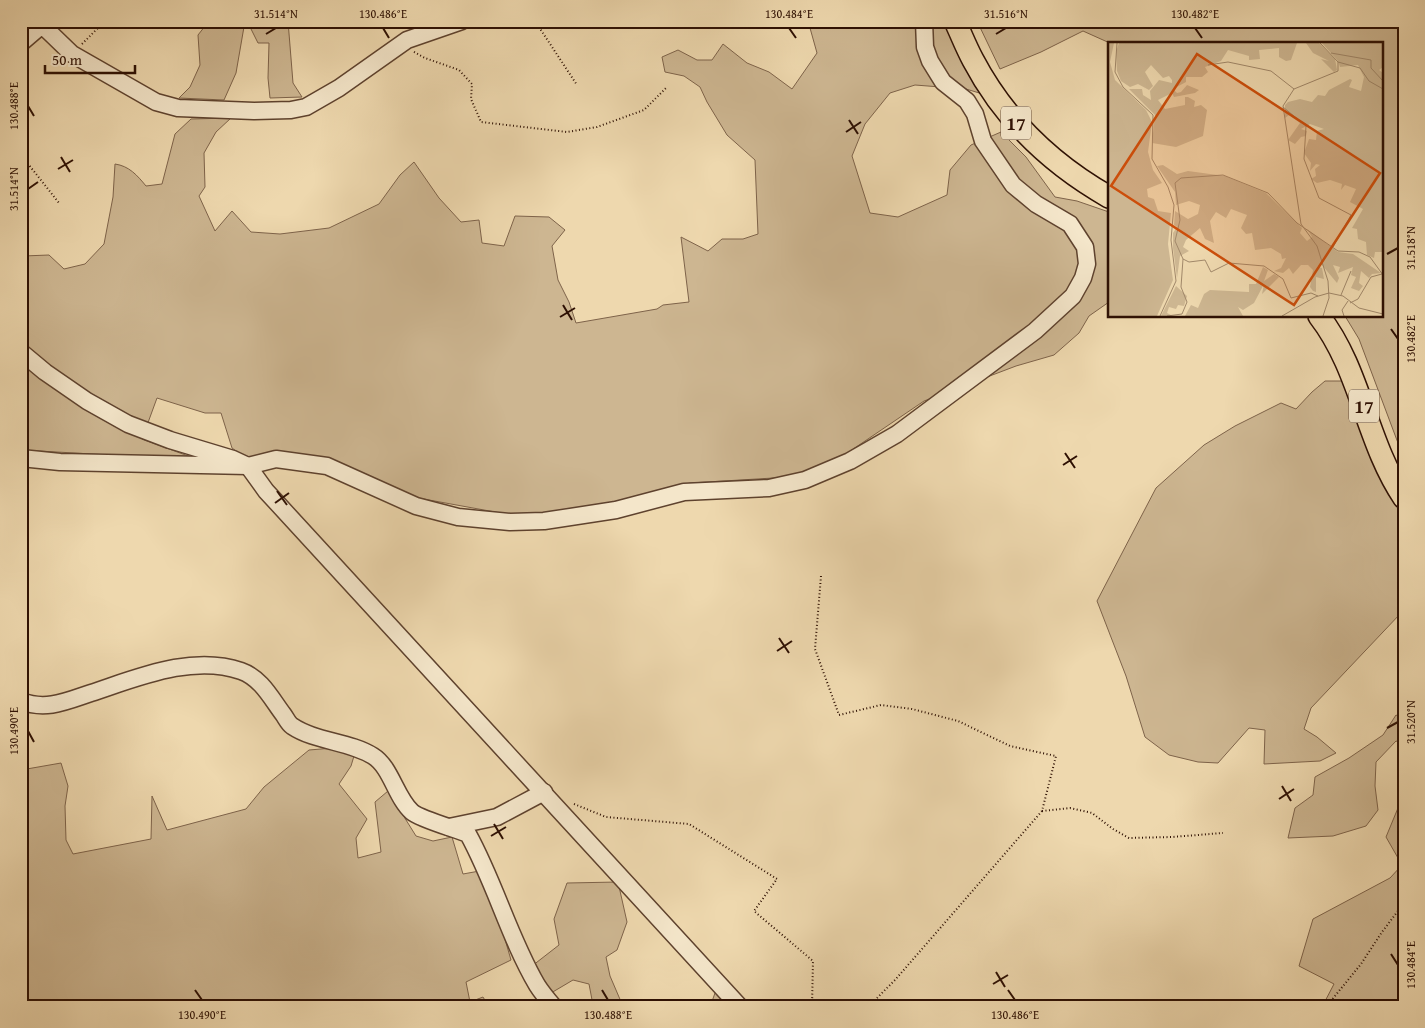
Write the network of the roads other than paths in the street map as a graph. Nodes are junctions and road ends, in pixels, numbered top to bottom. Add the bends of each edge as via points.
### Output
1 (462, 21) edge
2 (924, 21) edge
3 (956, 21) edge
4 (21, 43) edge
5 (1108, 196) edge
6 (1320, 318) edge
7 (21, 352) edge
8 (21, 458) edge
9 (248, 466) junction
10 (1404, 498) edge
11 (21, 701) edge
12 (544, 792) junction
13 (449, 827) junction
14 (554, 1007) edge
15 (740, 1007) edge

1 - 4 street via 407,40 339,88 306,107 291,110 178,108 156,102 72,54 42,25
2 - 9 street via 925,47 943,82 966,101 975,114 983,141 1013,185 1036,204 1070,224 1085,247 1087,264 1073,296 1035,330 897,434 850,461 805,480 768,488 684,492 616,510 544,521 510,522 458,517 416,506 327,466 276,459
3 - 5 main road, 17 via 973,60 1011,118 1045,153
6 - 10 main road, 17 via 1345,358 1382,458
7 - 9 street via 87,401 128,424
8 - 9 street via 60,462
9 - 12 street via 266,491
11 - 13 street via 50,706 146,675 180,668 212,665 242,672 261,684 290,725 303,732 357,747 376,758 413,813
12 - 13 street via 497,817
12 - 15 street
13 - 14 street via 468,834 482,859 517,946 538,986

